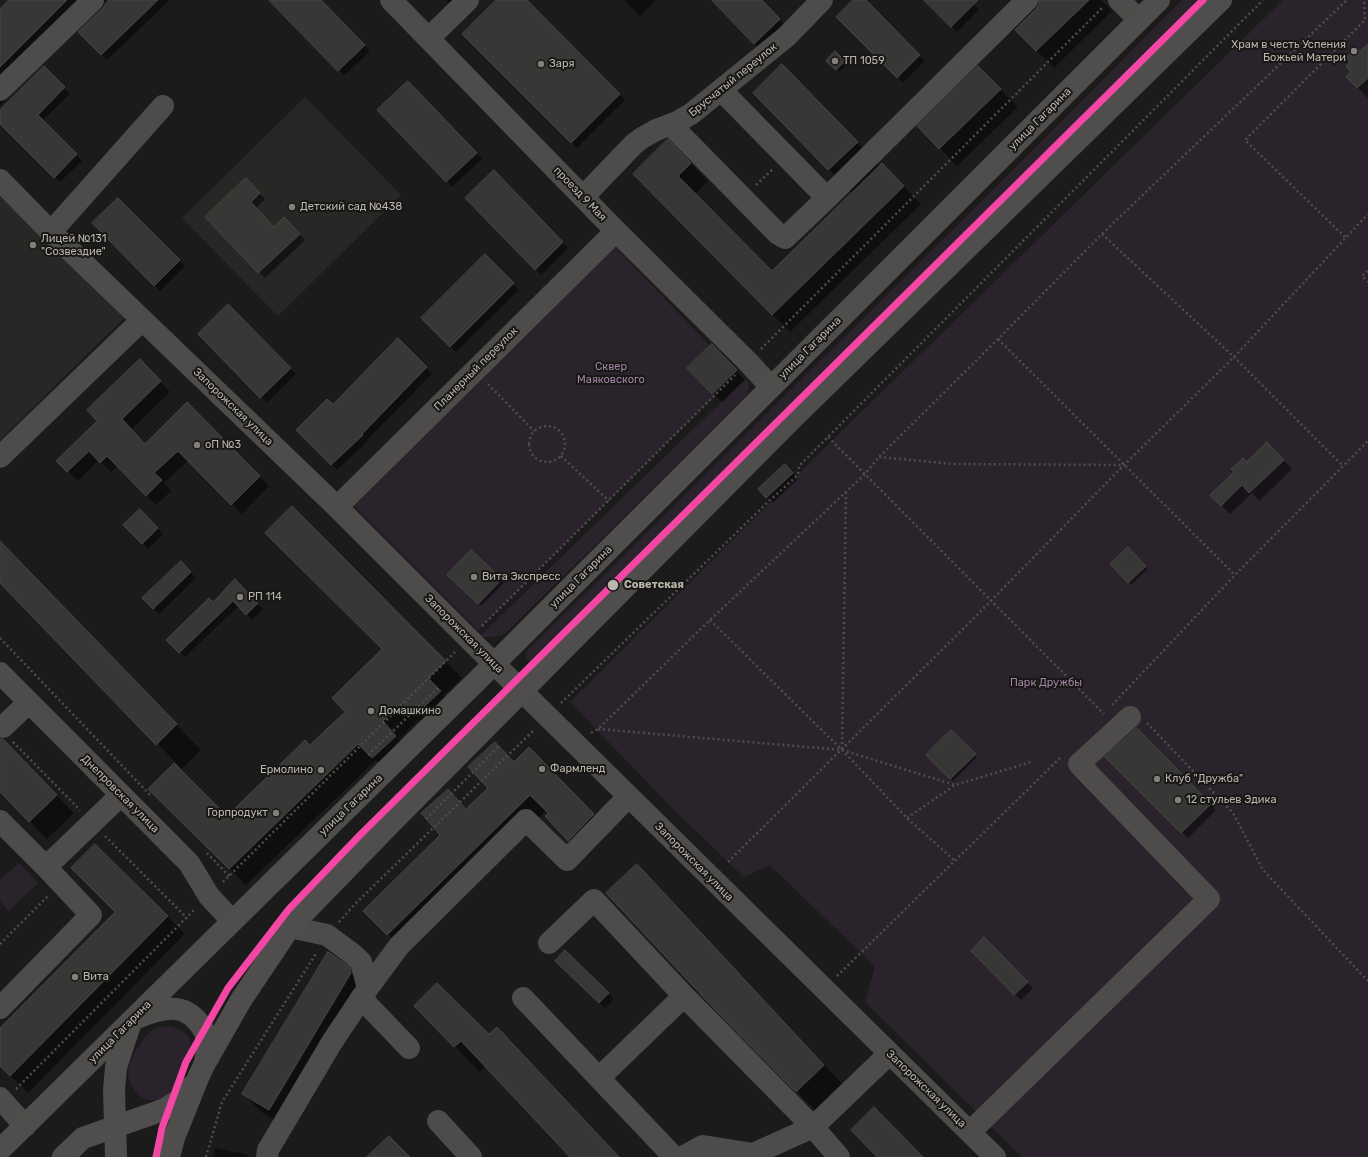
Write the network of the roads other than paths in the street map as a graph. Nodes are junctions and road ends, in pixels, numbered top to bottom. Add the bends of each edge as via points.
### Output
1 (93, 0) edge
2 (391, 0) edge
3 (468, 0) edge
4 (822, 0) edge
5 (1027, 0) edge
6 (1159, 0) edge
7 (1221, 0) edge
8 (1112, 3) edge
9 (1139, 20) junction
10 (429, 38) junction
11 (0, 90) edge
12 (721, 90) junction
13 (164, 106) dead end
14 (671, 125) junction
15 (0, 180) edge
16 (583, 197) junction
17 (827, 198) junction
18 (616, 231) junction
19 (51, 232) junction
20 (142, 320) junction
21 (771, 387) junction
22 (0, 458) edge
23 (337, 507) junction
24 (494, 664) junction
25 (0, 673) edge
26 (523, 692) junction
27 (29, 702) junction
28 (1130, 717) road end
29 (3, 726) dead end
30 (121, 795) junction
31 (628, 797) junction
32 (2, 826) edge
33 (46, 867) junction
34 (232, 921) junction
35 (290, 927) junction
36 (549, 943) dead end
37 (365, 993) junction
38 (684, 996) junction
39 (523, 998) dead end
40 (0, 1008) edge
41 (132, 1020) junction
42 (409, 1048) dead end
43 (889, 1054) junction
44 (201, 1072) junction
45 (599, 1078) junction
46 (2, 1100) edge
47 (438, 1121) dead end
48 (25, 1126) junction
49 (115, 1126) junction
50 (813, 1127) junction
51 (970, 1132) junction
52 (0, 1150) edge
53 (63, 1157) edge
54 (116, 1157) edge
55 (169, 1157) edge
56 (267, 1157) edge
57 (471, 1157) edge
58 (674, 1157) edge
59 (683, 1157) edge
60 (839, 1157) edge
61 (995, 1157) edge

1 - 11 street
2 - 10 street, проезд 9 Мая
3 - 10 street
4 - 12 street, Брусчатый переулок via 786,37
5 - 17 street
6 - 9 main road, улица Гагарина
7 - 26 main road via 792,419
8 - 9 street
9 - 21 main road, улица Гагарина
10 - 16 street, проезд 9 Мая
12 - 14 street, Брусчатый переулок via 685,118
12 - 17 street
13 - 19 street
14 - 16 street, Брусчатый переулок via 652,132 634,144
14 - 17 street via 778,234 785,238
15 - 19 street, Запорожская улица
16 - 18 street, проезд 9 Мая
18 - 21 street, проезд 9 Мая
18 - 23 street, Планерный переулок
19 - 20 street, Запорожская улица
20 - 22 street
20 - 23 street, Запорожская улица
21 - 24 main road, улица Гагарина
23 - 24 street, Запорожская улица
24 - 26 street, Запорожская улица
24 - 34 main road, улица Гагарина
25 - 27 street, Днепровская улица
26 - 31 street, Запорожская улица
26 - 35 main road
27 - 29 street
27 - 30 street, Днепровская улица
28 - 51 street via 1079,764 1209,899
30 - 33 street
30 - 34 street, Днепровская улица via 189,863 209,896
31 - 37 street via 567,860 526,820 399,946
31 - 43 street, Запорожская улица
32 - 33 street
33 - 40 street via 91,915
34 - 41 main road, улица Гагарина
35 - 37 street via 327,935 361,962
35 - 44 main road via 241,1000
36 - 38 street via 594,900
37 - 42 street
37 - 56 street via 332,1042 268,1150
38 - 45 street
38 - 50 street
39 - 45 street
41 - 44 main road via 156,1011 179,1009 193,1016 208,1042
41 - 48 main road, улица Гагарина
41 - 49 main road via 116,1067
43 - 50 street
43 - 51 street, Запорожская улица
44 - 49 main road via 183,1098 162,1110
44 - 55 main road via 174,1138
45 - 58 street
46 - 48 street
47 - 57 street
48 - 52 main road, улица Гагарина
49 - 53 main road via 83,1138
49 - 54 main road
50 - 59 street via 753,1154 703,1146
50 - 60 street
51 - 61 street, Запорожская улица

